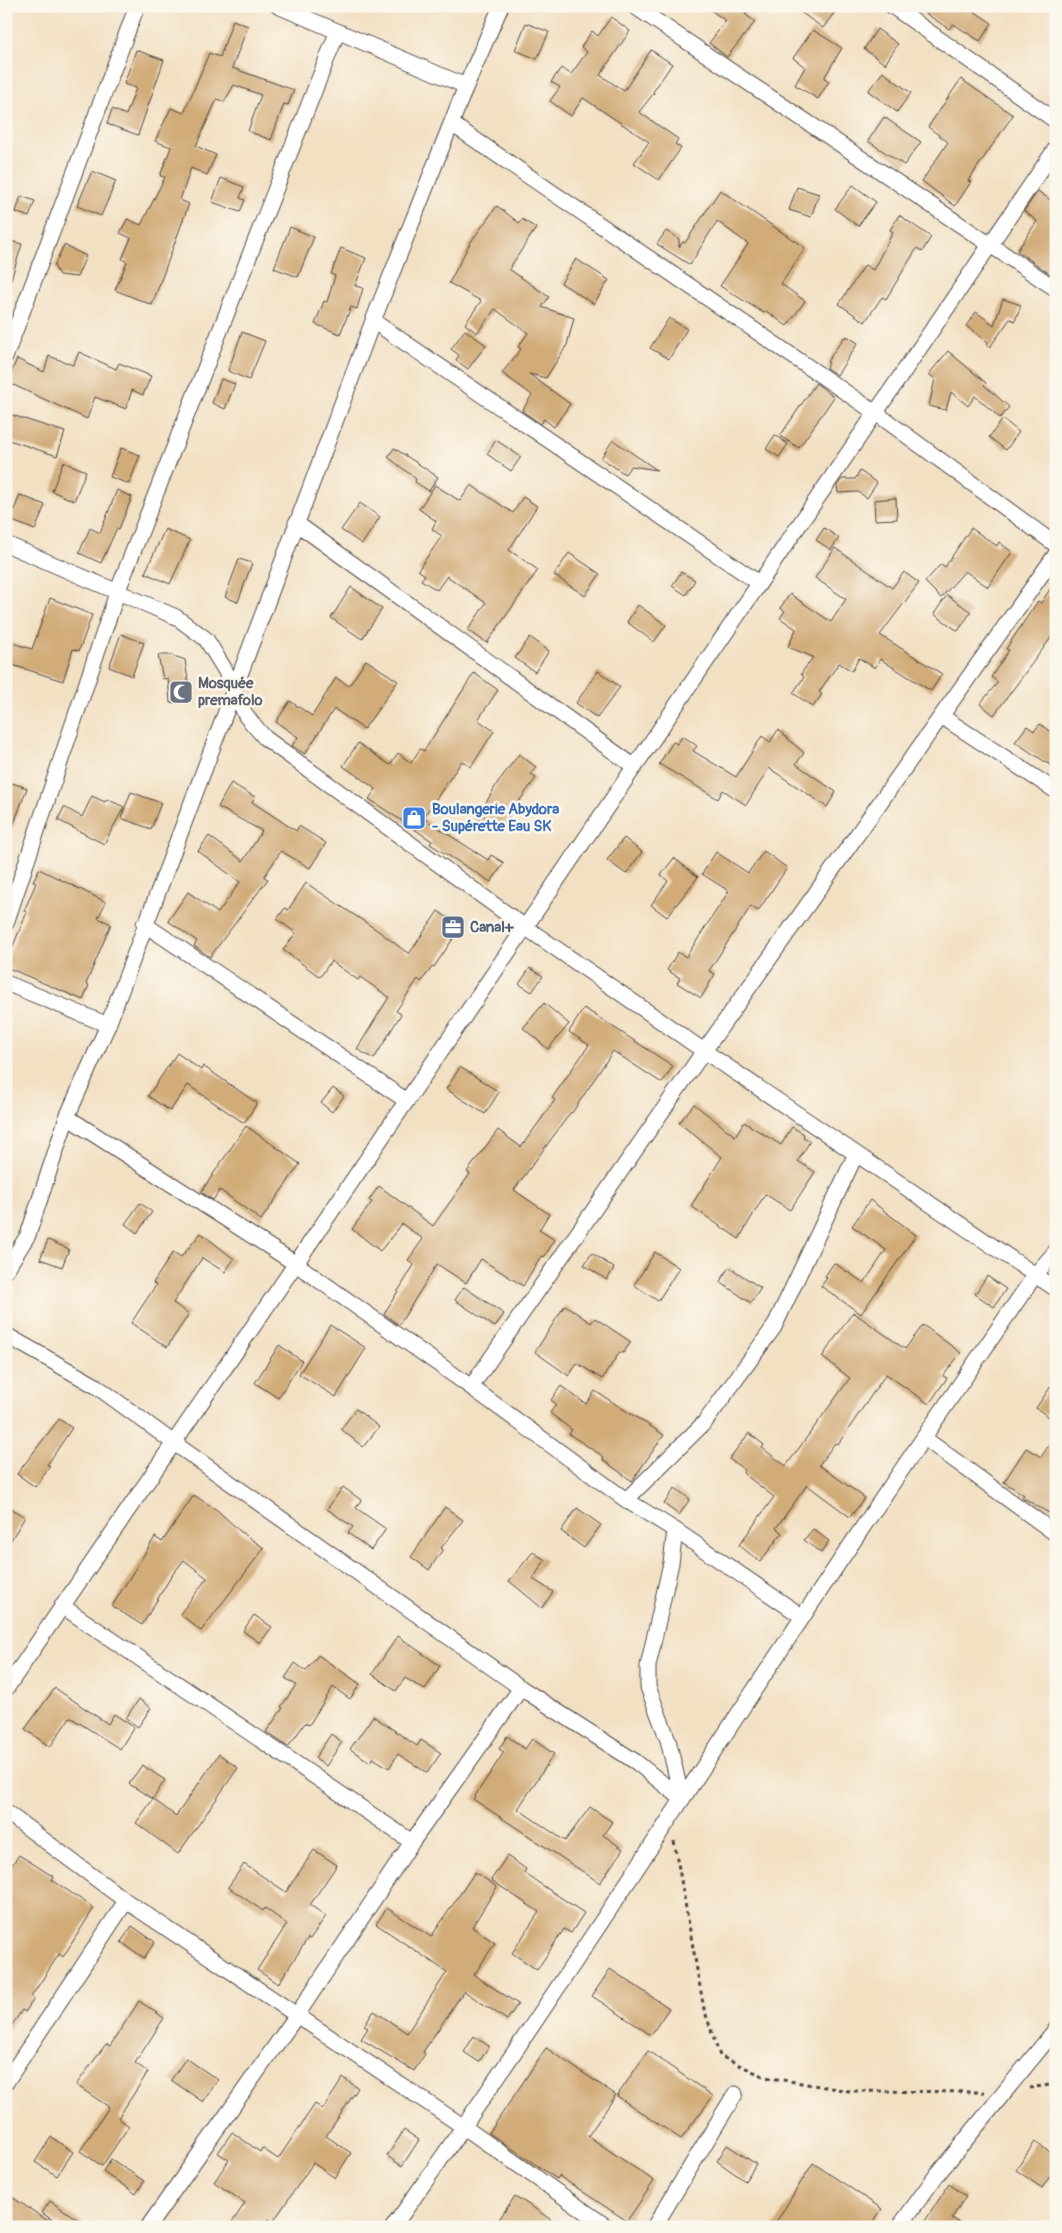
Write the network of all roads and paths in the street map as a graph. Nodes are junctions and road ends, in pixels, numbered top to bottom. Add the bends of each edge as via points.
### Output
1 (137, 6) edge
2 (278, 6) edge
3 (501, 6) edge
4 (634, 6) edge
5 (892, 6) edge
6 (337, 33) junction
7 (466, 86) junction
8 (1056, 121) edge
9 (452, 124) junction
10 (1056, 148) edge
11 (990, 246) junction
12 (1056, 289) edge
13 (373, 321) junction
14 (6, 355) edge
15 (876, 413) junction
16 (296, 523) junction
17 (6, 544) edge
18 (1056, 546) edge
19 (1056, 554) edge
20 (760, 584) junction
21 (118, 590) junction
22 (233, 690) junction
23 (941, 716) junction
24 (635, 766) junction
25 (1056, 791) edge
26 (6, 923) edge
27 (144, 924) junction
28 (525, 927) junction
29 (6, 983) edge
30 (108, 1025) junction
31 (704, 1051) junction
32 (407, 1101) junction
33 (66, 1117) junction
34 (856, 1154) junction
35 (1056, 1251) edge
36 (296, 1264) junction
37 (6, 1270) edge
38 (1036, 1275) junction
39 (1056, 1289) edge
40 (6, 1335) edge
41 (471, 1387) junction
42 (924, 1438) junction
43 (174, 1443) junction
44 (626, 1500) junction
45 (675, 1530) junction
46 (1056, 1534) edge
47 (62, 1606) junction
48 (803, 1617) junction
49 (521, 1688) junction
50 (6, 1689) edge
51 (682, 1799) junction
52 (6, 1812) edge
53 (670, 1818) junction
54 (412, 1842) junction
55 (126, 1901) junction
56 (297, 2015) junction
57 (1056, 2029) edge
58 (6, 2082) edge
59 (1056, 2084) edge
60 (1005, 2092) junction
61 (736, 2094) dead end
62 (464, 2127) junction
63 (148, 2227) edge
64 (393, 2227) edge
65 (607, 2227) edge
66 (654, 2227) edge
67 (899, 2227) edge

1 - 14 street
2 - 6 street
3 - 7 street
4 - 11 street
5 - 8 street
6 - 7 street
6 - 21 street
7 - 9 street
9 - 13 street
9 - 15 street
10 - 11 street
11 - 12 street
11 - 15 street
13 - 16 street
13 - 20 street
15 - 18 street
15 - 20 street
16 - 22 street
16 - 24 street
17 - 21 street
19 - 23 street
20 - 24 street
21 - 22 street via 176,617 206,639
21 - 26 street
22 - 27 street
22 - 28 street via 246,716 265,738
23 - 25 street
23 - 31 street
24 - 28 street
27 - 30 street
27 - 32 street
28 - 31 street
28 - 32 street
29 - 30 street
30 - 33 street
31 - 34 street
31 - 41 street
32 - 36 street
33 - 36 street
33 - 37 street via 28,1235
34 - 38 street
34 - 44 street via 774,1327 705,1422
35 - 38 street
36 - 41 street
36 - 43 street
38 - 39 street
38 - 42 street
40 - 43 street via 96,1386
41 - 44 street
42 - 46 street
42 - 48 street
43 - 47 street
43 - 49 street
44 - 45 street
45 - 48 street
45 - 51 street via 671,1563 648,1666 648,1687 668,1740
47 - 50 street
47 - 54 street
48 - 51 street
49 - 51 street via 636,1762
49 - 54 street
51 - 53 street
52 - 55 street
53 - 60 path via 704,2009 720,2056 765,2077 849,2091
53 - 62 street
54 - 56 street
55 - 56 street
55 - 58 street
56 - 62 street
56 - 63 street
57 - 60 street
59 - 60 path
60 - 67 street
61 - 66 street
62 - 64 street
62 - 65 street

